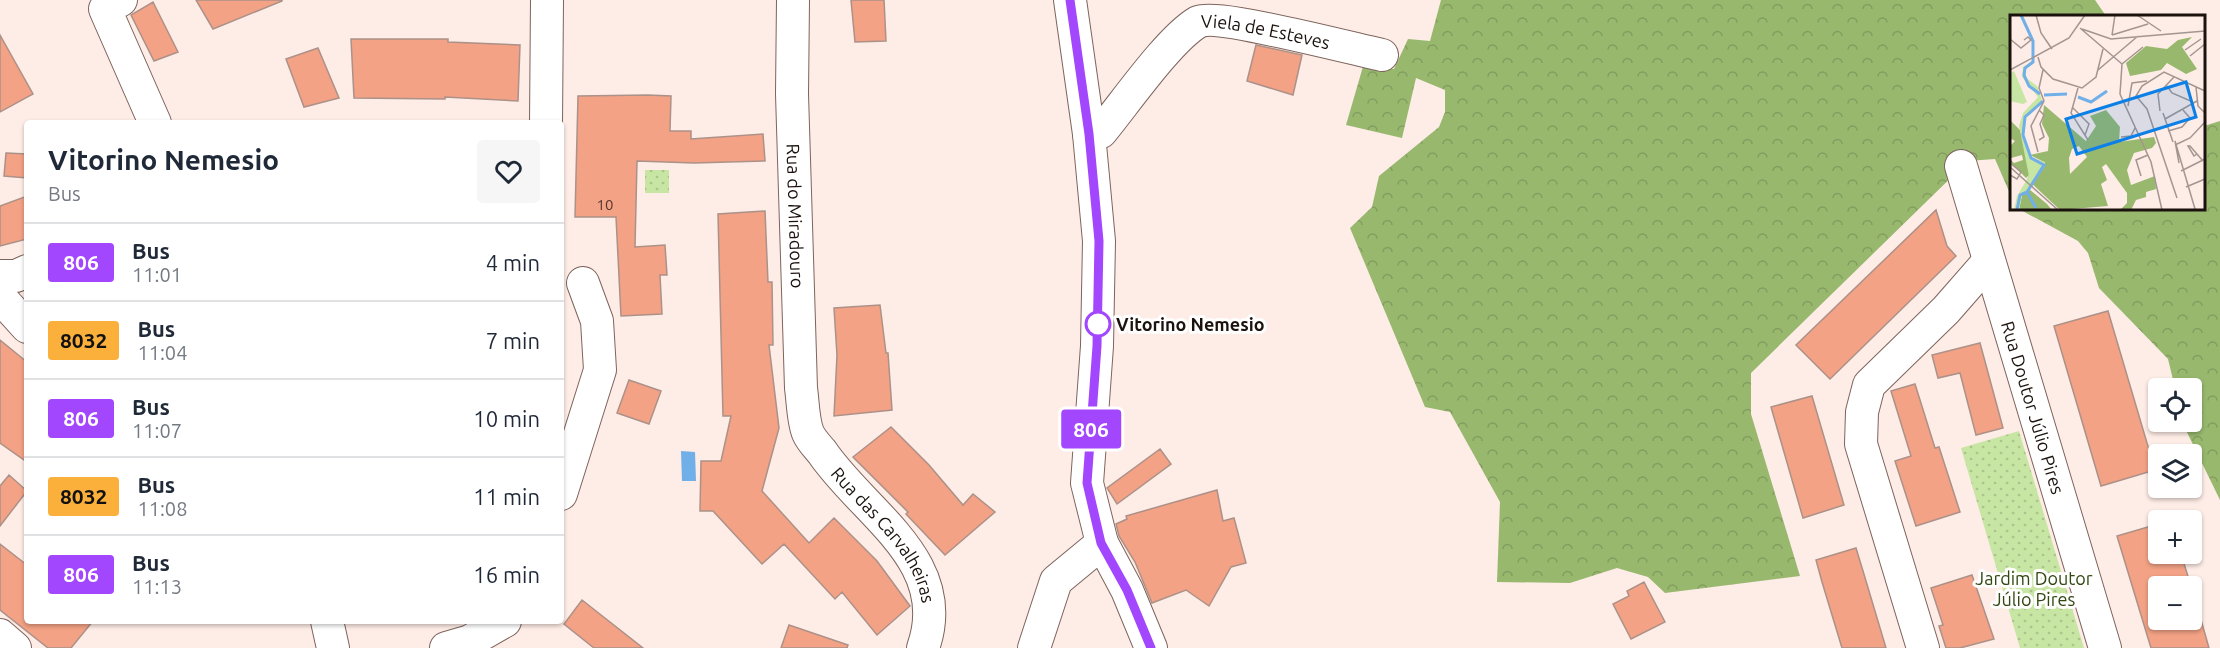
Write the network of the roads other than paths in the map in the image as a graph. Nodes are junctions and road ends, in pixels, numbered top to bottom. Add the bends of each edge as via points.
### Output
1 (121, 0) edge
2 (547, 0) edge
3 (793, 0) edge
4 (1070, 0) edge
5 (1382, 56) dead end
6 (153, 120) edge
7 (546, 120) edge
8 (1089, 134) junction
9 (1961, 166) dead end
10 (1988, 262) junction
11 (24, 272) edge
12 (0, 276) edge
13 (583, 283) dead end
14 (0, 297) edge
15 (1946, 310) junction
16 (2004, 314) junction
17 (24, 324) edge
18 (808, 433) joint
19 (564, 484) edge
20 (1101, 543) junction
21 (328, 624) edge
22 (500, 624) edge
23 (0, 635) edge
24 (15, 648) edge
25 (333, 648) edge
26 (446, 648) edge
27 (923, 648) edge
28 (1034, 648) edge
29 (1151, 648) edge
30 (1923, 648) edge
31 (2105, 648) edge

1 - 6 street via 105,9
2 - 7 street
3 - 18 street, Rua do Miradouro via 801,388
4 - 8 street
5 - 8 street, Viela de Esteves via 1227,21 1201,21 1181,35 1101,132
8 - 20 street via 1099,241 1097,346 1087,483
9 - 10 street, Rua Doutor Júlio Pires
10 - 15 street
10 - 16 street, Rua Doutor Júlio Pires
11 - 12 street
13 - 19 street via 597,321 600,370
14 - 17 street
15 - 16 street
15 - 30 street via 1869,385 1862,412 1861,444
16 - 31 street, Rua Doutor Júlio Pires
18 - 27 street, Rua das Carvalheiras via 834,471 912,554 928,591 930,628
20 - 28 street via 1056,580
20 - 29 street via 1127,590
21 - 25 street
22 - 26 street via 470,641
23 - 24 street

